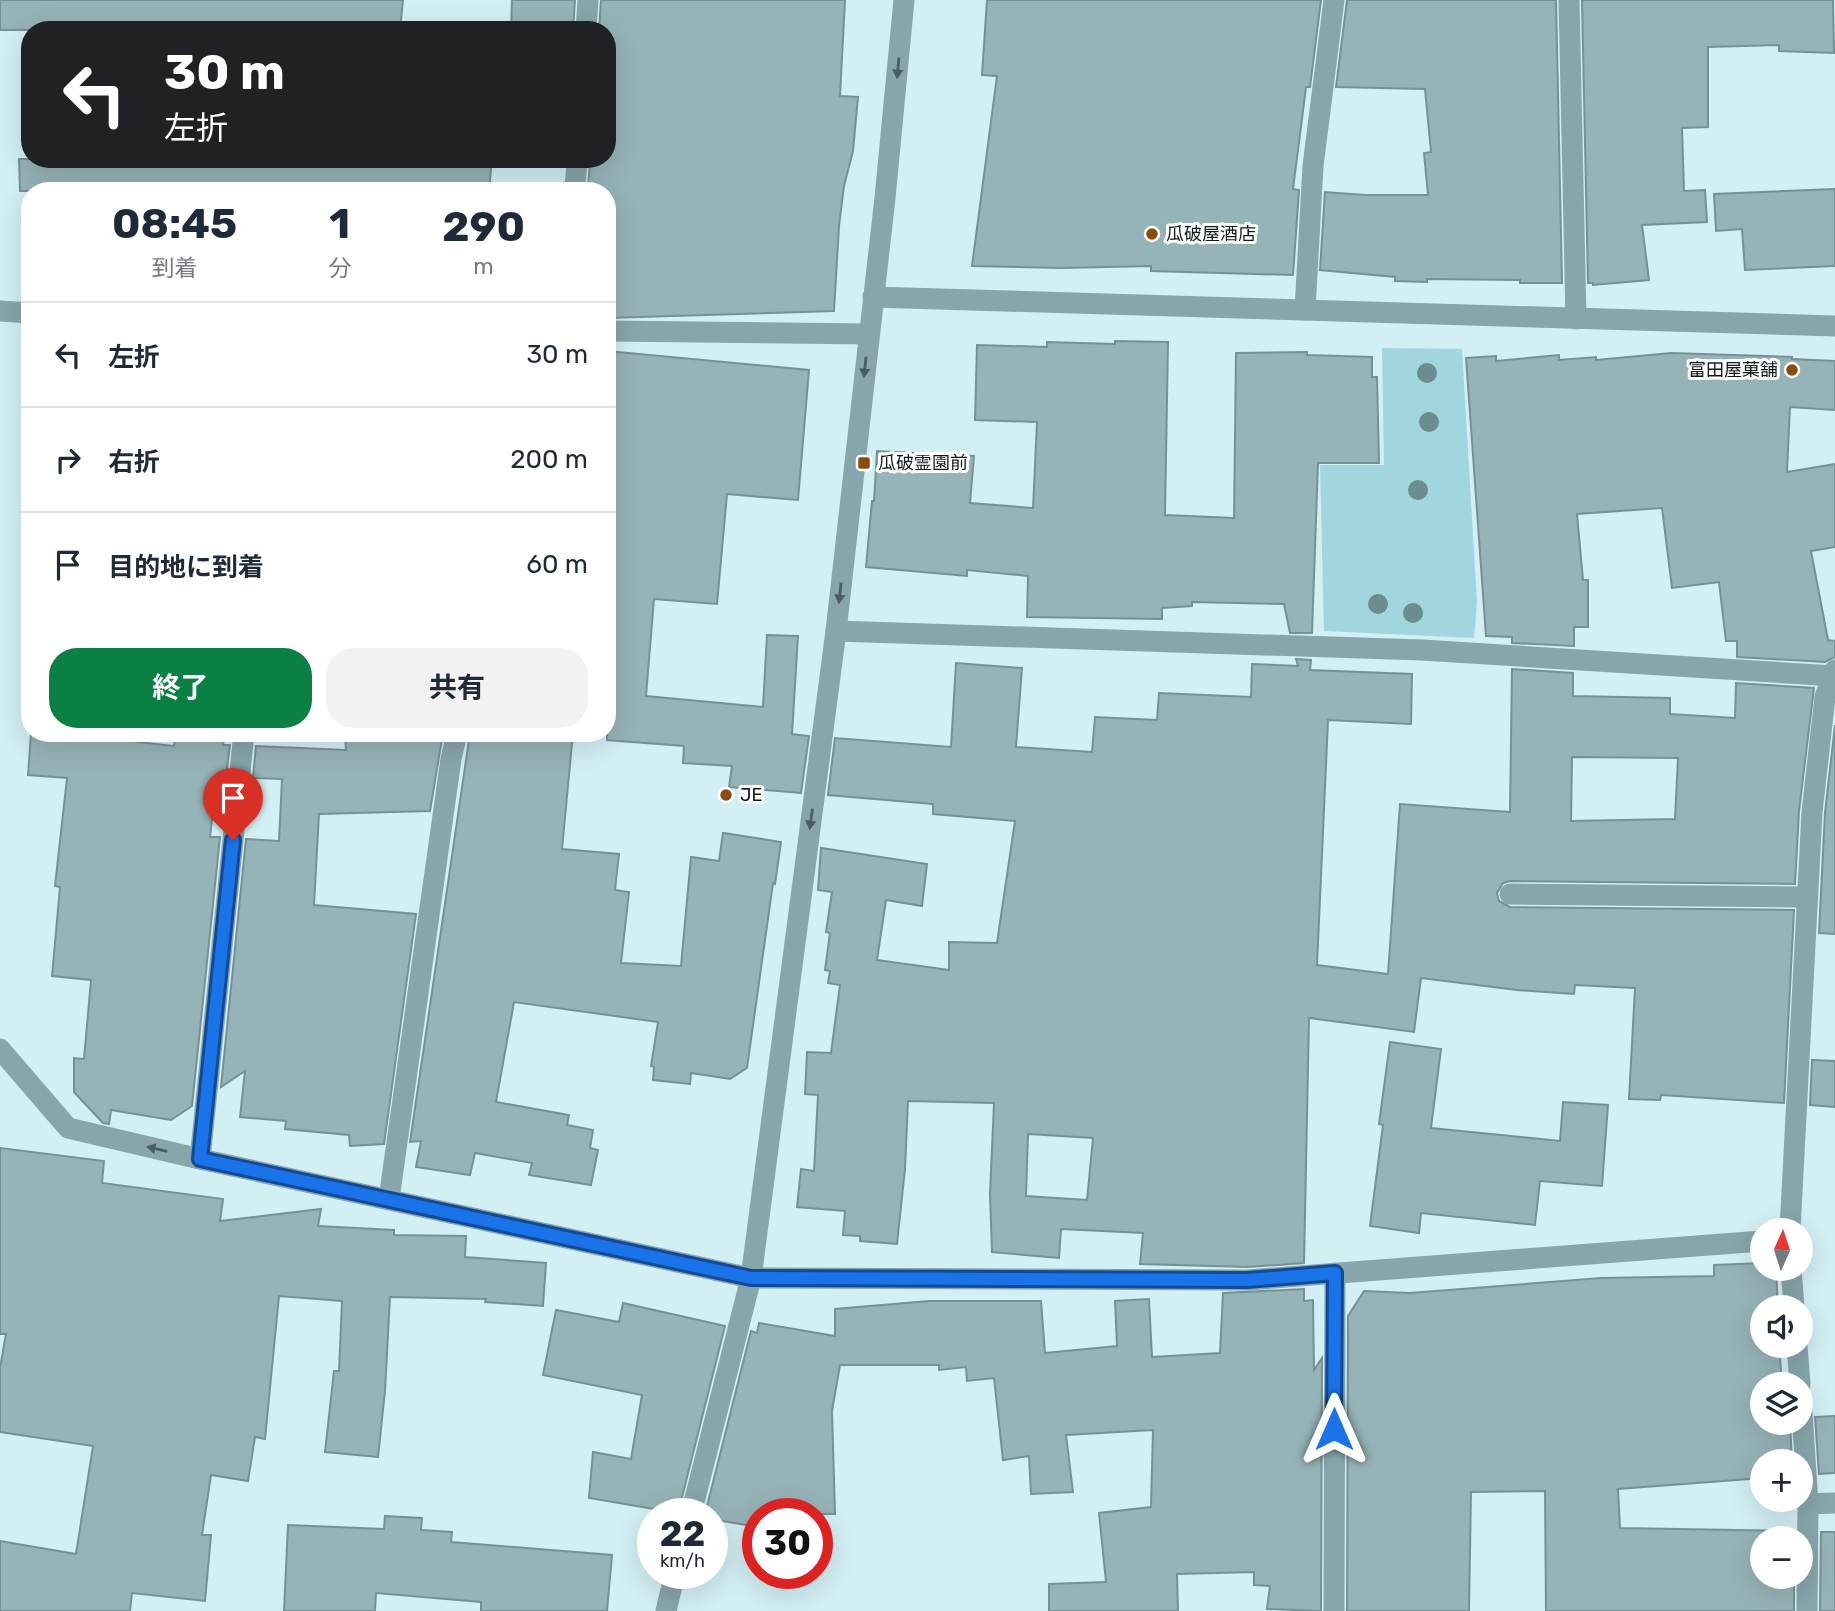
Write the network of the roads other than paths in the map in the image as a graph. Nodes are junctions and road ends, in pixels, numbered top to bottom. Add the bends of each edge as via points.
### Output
1 (588, 0) edge
2 (904, 0) edge
3 (1334, 0) edge
4 (1569, 0) edge
5 (587, 21) edge
6 (873, 297) junction
7 (1305, 310) junction
8 (0, 311) edge
9 (21, 312) edge
10 (1576, 318) junction
11 (1835, 326) edge
12 (616, 331) edge
13 (868, 334) junction
14 (836, 631) junction
15 (1834, 673) edge
16 (243, 742) edge
17 (455, 742) edge
18 (1510, 894) dead end
19 (1807, 897) junction
20 (0, 1049) edge
21 (200, 1159) junction
22 (389, 1199) junction
23 (1791, 1218) edge
24 (1750, 1242) edge
25 (1335, 1273) junction
26 (751, 1278) junction
27 (695, 1498) edge
28 (1835, 1503) edge
29 (1813, 1504) edge
30 (1808, 1512) edge
31 (671, 1589) edge
32 (666, 1611) edge
33 (1334, 1611) edge
34 (1807, 1611) edge

1 - 5 street
2 -> 6 street
3 - 7 street via 1313,166
4 - 10 street
6 - 7 street
6 - 13 street
7 - 10 street
8 - 9 street
10 - 11 street
12 - 13 street
13 -> 14 street
14 - 15 street via 1422,650
14 -> 26 street
15 - 19 street via 1825,697
16 - 21 street
17 - 22 street
18 - 19 street
19 - 23 street
21 -> 20 street via 68,1128
21 - 22 street
22 - 26 street
24 - 25 street
25 - 26 street via 1247,1280
25 - 33 street
26 - 27 street
28 - 29 street
30 - 34 street
31 - 32 street

